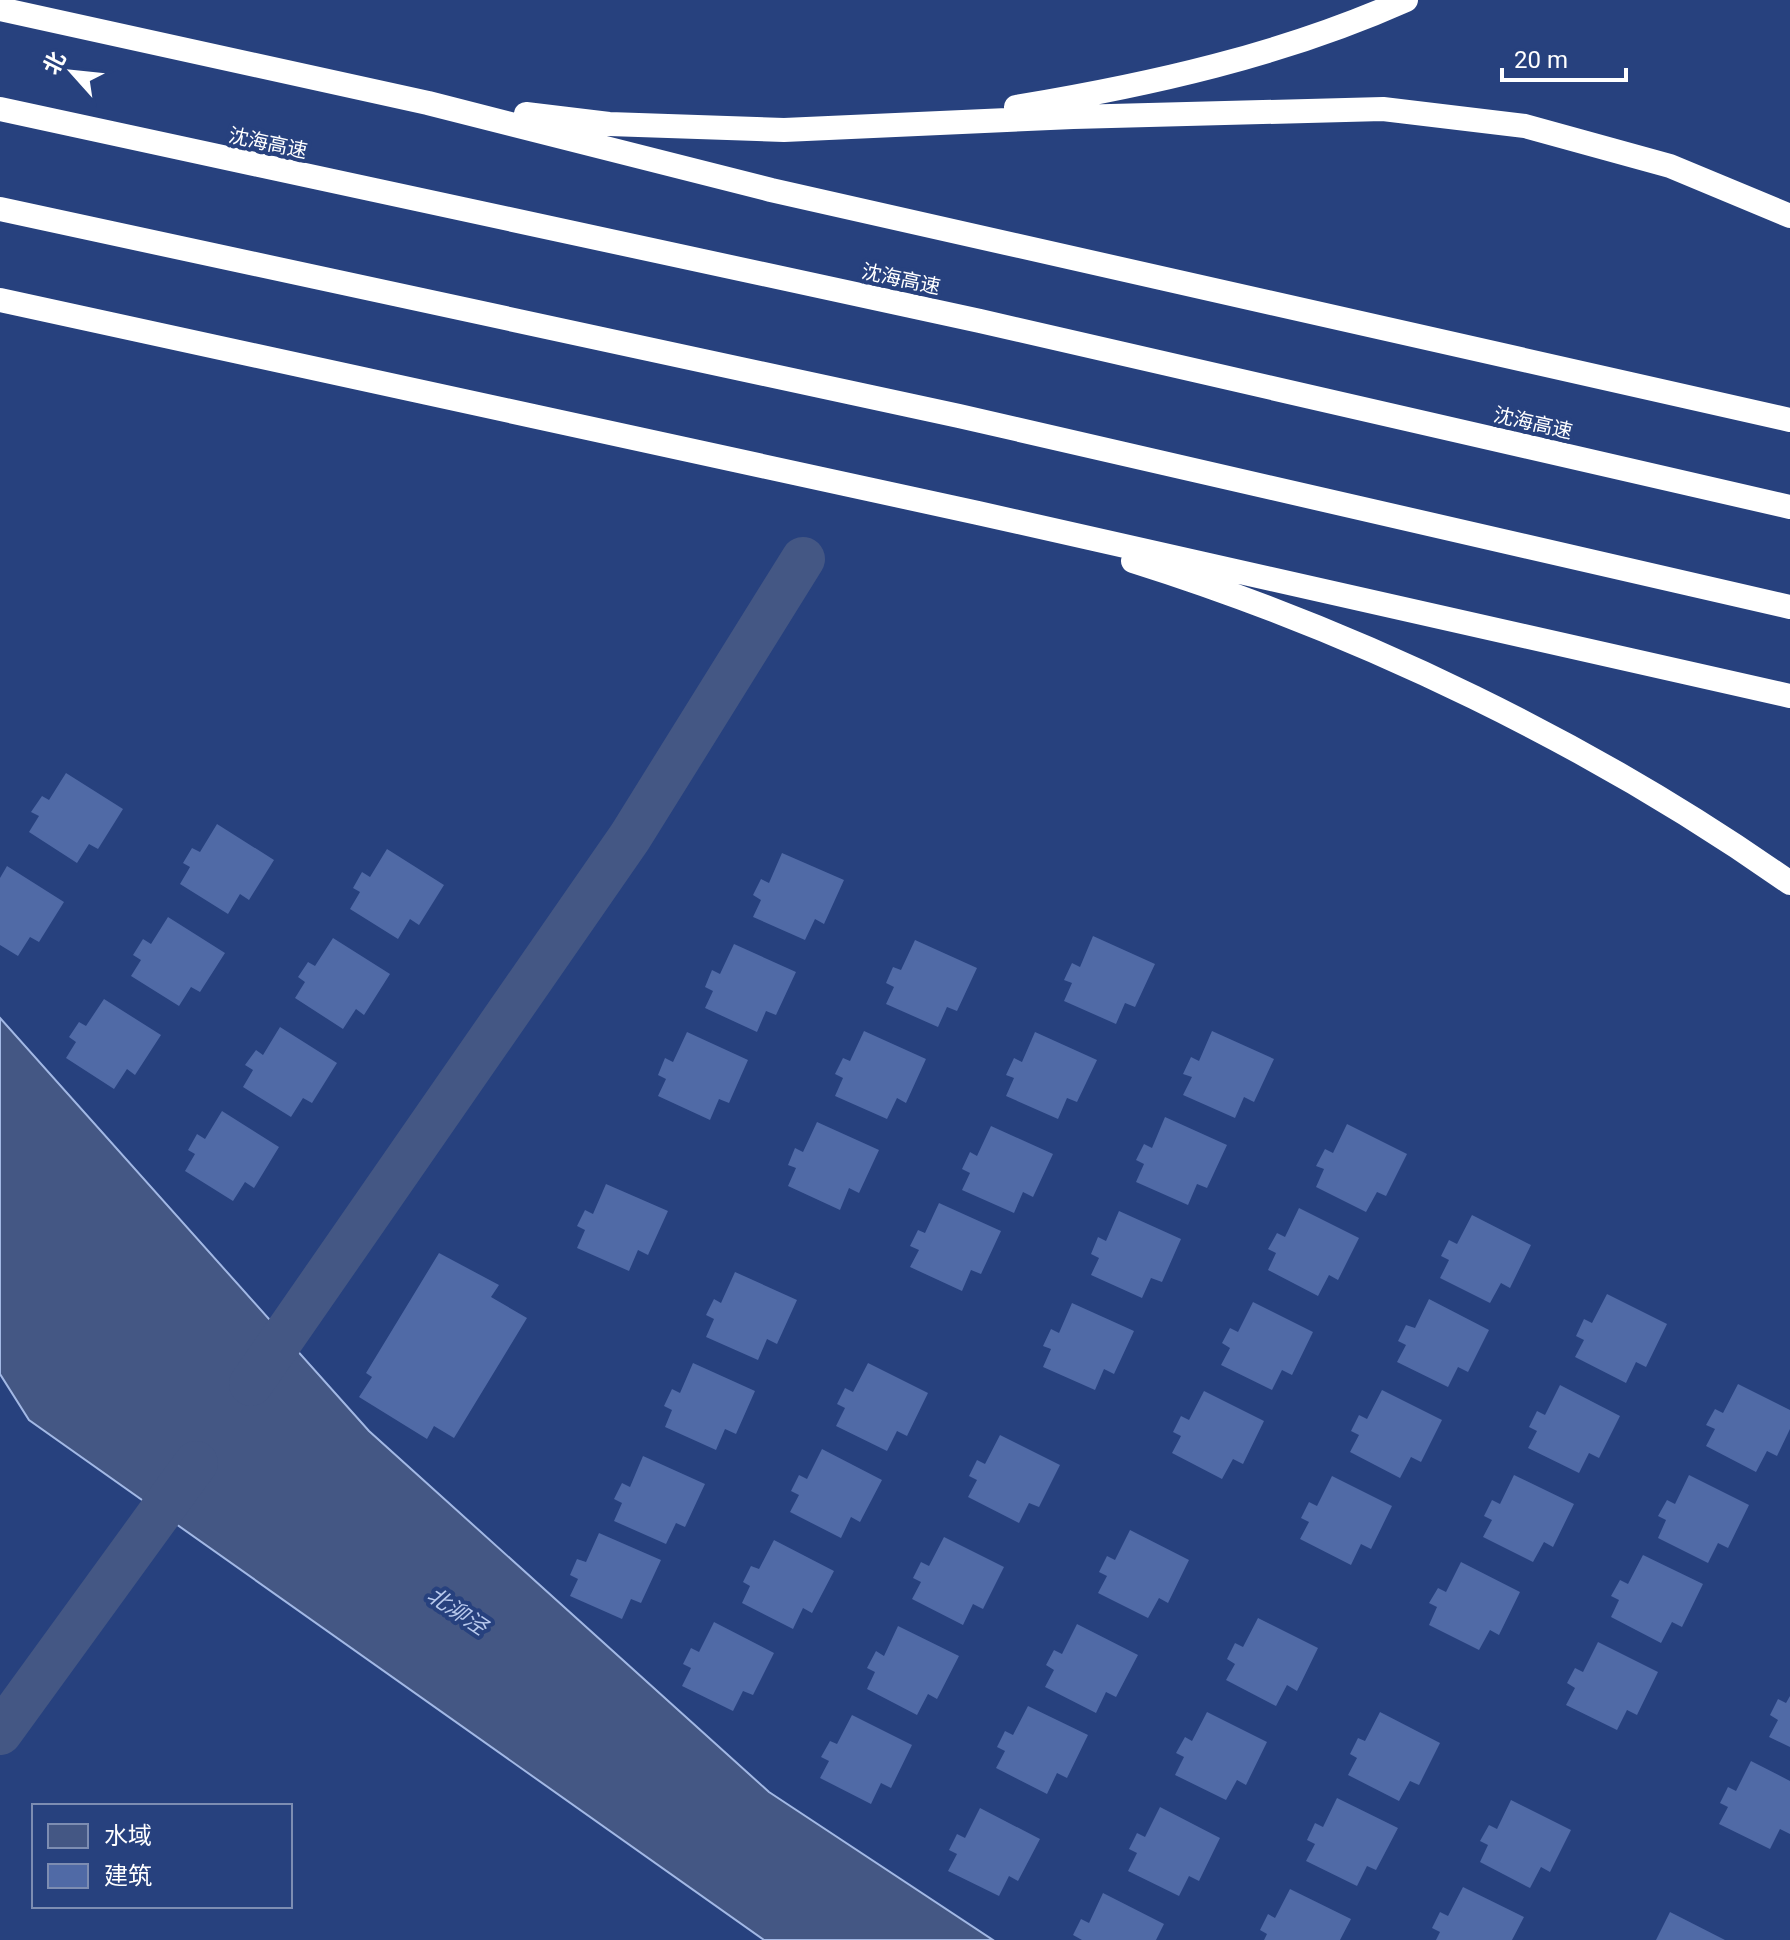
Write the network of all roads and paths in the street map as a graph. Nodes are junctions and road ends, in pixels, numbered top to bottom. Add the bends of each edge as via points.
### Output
1 (1406, 0) edge
2 (0, 9) edge
3 (428, 103) junction
4 (0, 109) edge
5 (900, 127) junction
6 (0, 209) edge
7 (1790, 216) edge
8 (0, 300) edge
9 (1790, 420) edge
10 (1790, 507) edge
11 (978, 513) junction
12 (1790, 607) edge
13 (1790, 696) edge
14 (1790, 883) edge

1 - 5 highway via 1340,30 1220,64 1068,99
2 - 3 highway
3 - 5 highway via 609,124 784,130
3 - 9 highway via 771,190
4 - 10 highway, 沈海高速 via 980,321
5 - 7 highway via 1383,109 1525,126 1670,166
6 - 12 highway via 959,416
8 - 11 highway
11 - 13 highway
11 - 14 highway via 1179,576 1370,651 1549,736 1724,837

